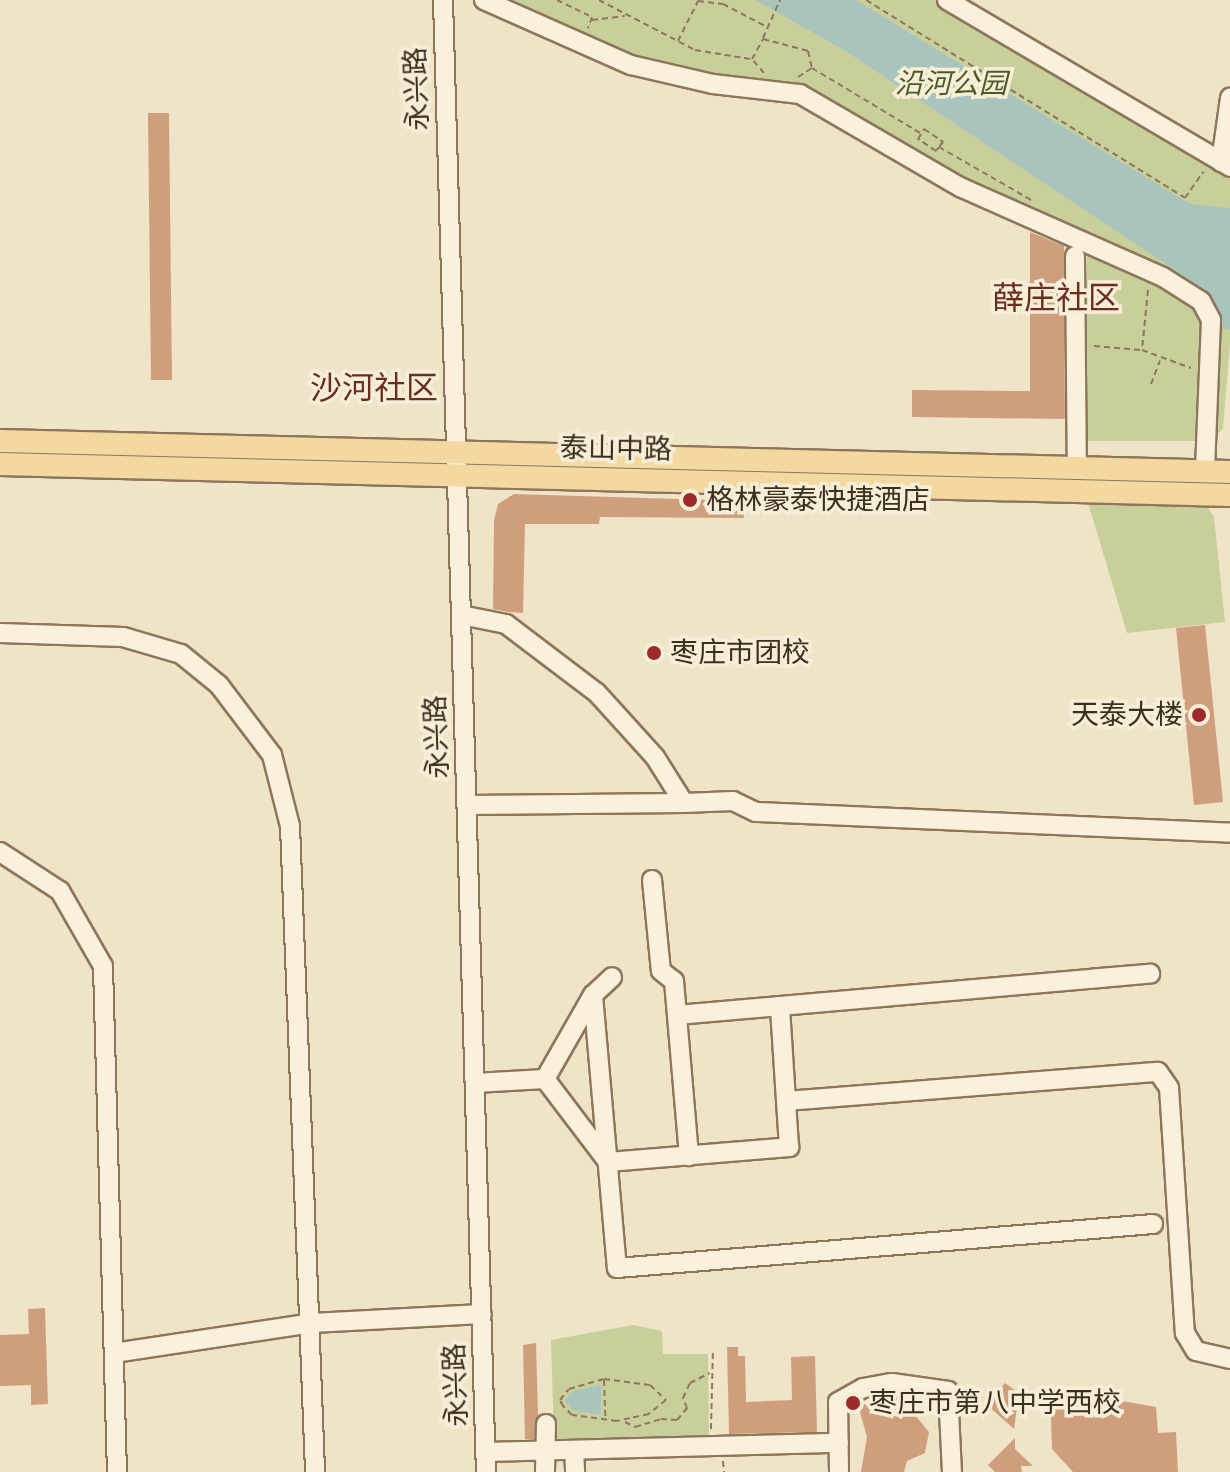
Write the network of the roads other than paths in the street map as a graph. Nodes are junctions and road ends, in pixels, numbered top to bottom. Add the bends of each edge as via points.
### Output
1 (443, 0) edge
2 (484, 0) edge
3 (947, 0) edge
4 (1230, 98) edge
5 (1226, 164) edge
6 (1075, 256) dead end
7 (0, 441) edge
8 (455, 453) junction
9 (0, 464) edge
10 (1077, 468) junction
11 (1205, 471) junction
12 (1230, 472) edge
13 (456, 476) junction
14 (1230, 495) edge
15 (461, 615) junction
16 (0, 633) edge
17 (684, 803) junction
18 (467, 805) junction
19 (1230, 833) edge
20 (0, 852) edge
21 (652, 880) dead end
22 (1150, 974) dead end
23 (612, 977) dead end
24 (593, 995) junction
25 (780, 1006) junction
26 (677, 1015) junction
27 (545, 1079) junction
28 (475, 1083) junction
29 (786, 1101) junction
30 (689, 1156) junction
31 (608, 1162) junction
32 (1176, 1201) junction
33 (1153, 1224) junction
34 (1178, 1239) junction
35 (482, 1314) junction
36 (312, 1323) junction
37 (114, 1353) junction
38 (1230, 1359) edge
39 (546, 1424) dead end
40 (839, 1443) junction
41 (547, 1450) junction
42 (574, 1450) junction
43 (486, 1452) junction
44 (117, 1472) edge
45 (315, 1472) edge
46 (486, 1472) edge
47 (545, 1472) edge
48 (575, 1472) edge
49 (839, 1472) edge
50 (952, 1472) edge

1 - 8 street, 永兴路
2 - 11 street via 631,65 713,84 800,94 960,187 1155,273 1201,301 1211,320
3 - 5 street
4 - 5 street
6 - 10 street
7 - 8 main road, 泰山中路
8 - 10 main road, 泰山中路
8 - 13 street, 永兴路
9 - 13 main road, 泰山中路
10 - 11 main road, 泰山中路
11 - 12 main road, 泰山中路
13 - 14 main road, 泰山中路
13 - 15 street, 永兴路
15 - 17 street via 506,624 597,693 655,757
15 - 18 street, 永兴路
16 - 36 street via 123,637 181,654 219,685 272,755 290,826
17 - 18 street
17 - 19 street via 733,801 756,812
18 - 28 street, 永兴路
20 - 37 street via 60,891 103,966
21 - 26 street via 661,971 674,981
22 - 25 street
23 - 24 street
24 - 27 street
24 - 31 street
25 - 26 street
25 - 29 street
26 - 30 street
27 - 28 street
27 - 31 street
28 - 35 street, 永兴路
29 - 30 street via 789,1147
29 - 32 street via 1158,1072 1169,1088
30 - 31 street
31 - 33 street via 617,1268
32 - 33 street
32 - 34 street
33 - 34 street
34 - 38 street via 1188,1343 1207,1357
35 - 36 street
35 - 43 street, 永兴路
36 - 37 street
36 - 45 street
37 - 44 street
39 - 41 street
40 - 42 street
40 - 49 street
40 - 50 street via 838,1402 863,1388 892,1383 948,1391
41 - 42 street
41 - 43 street
41 - 47 street
42 - 48 street
43 - 46 street, 永兴路

